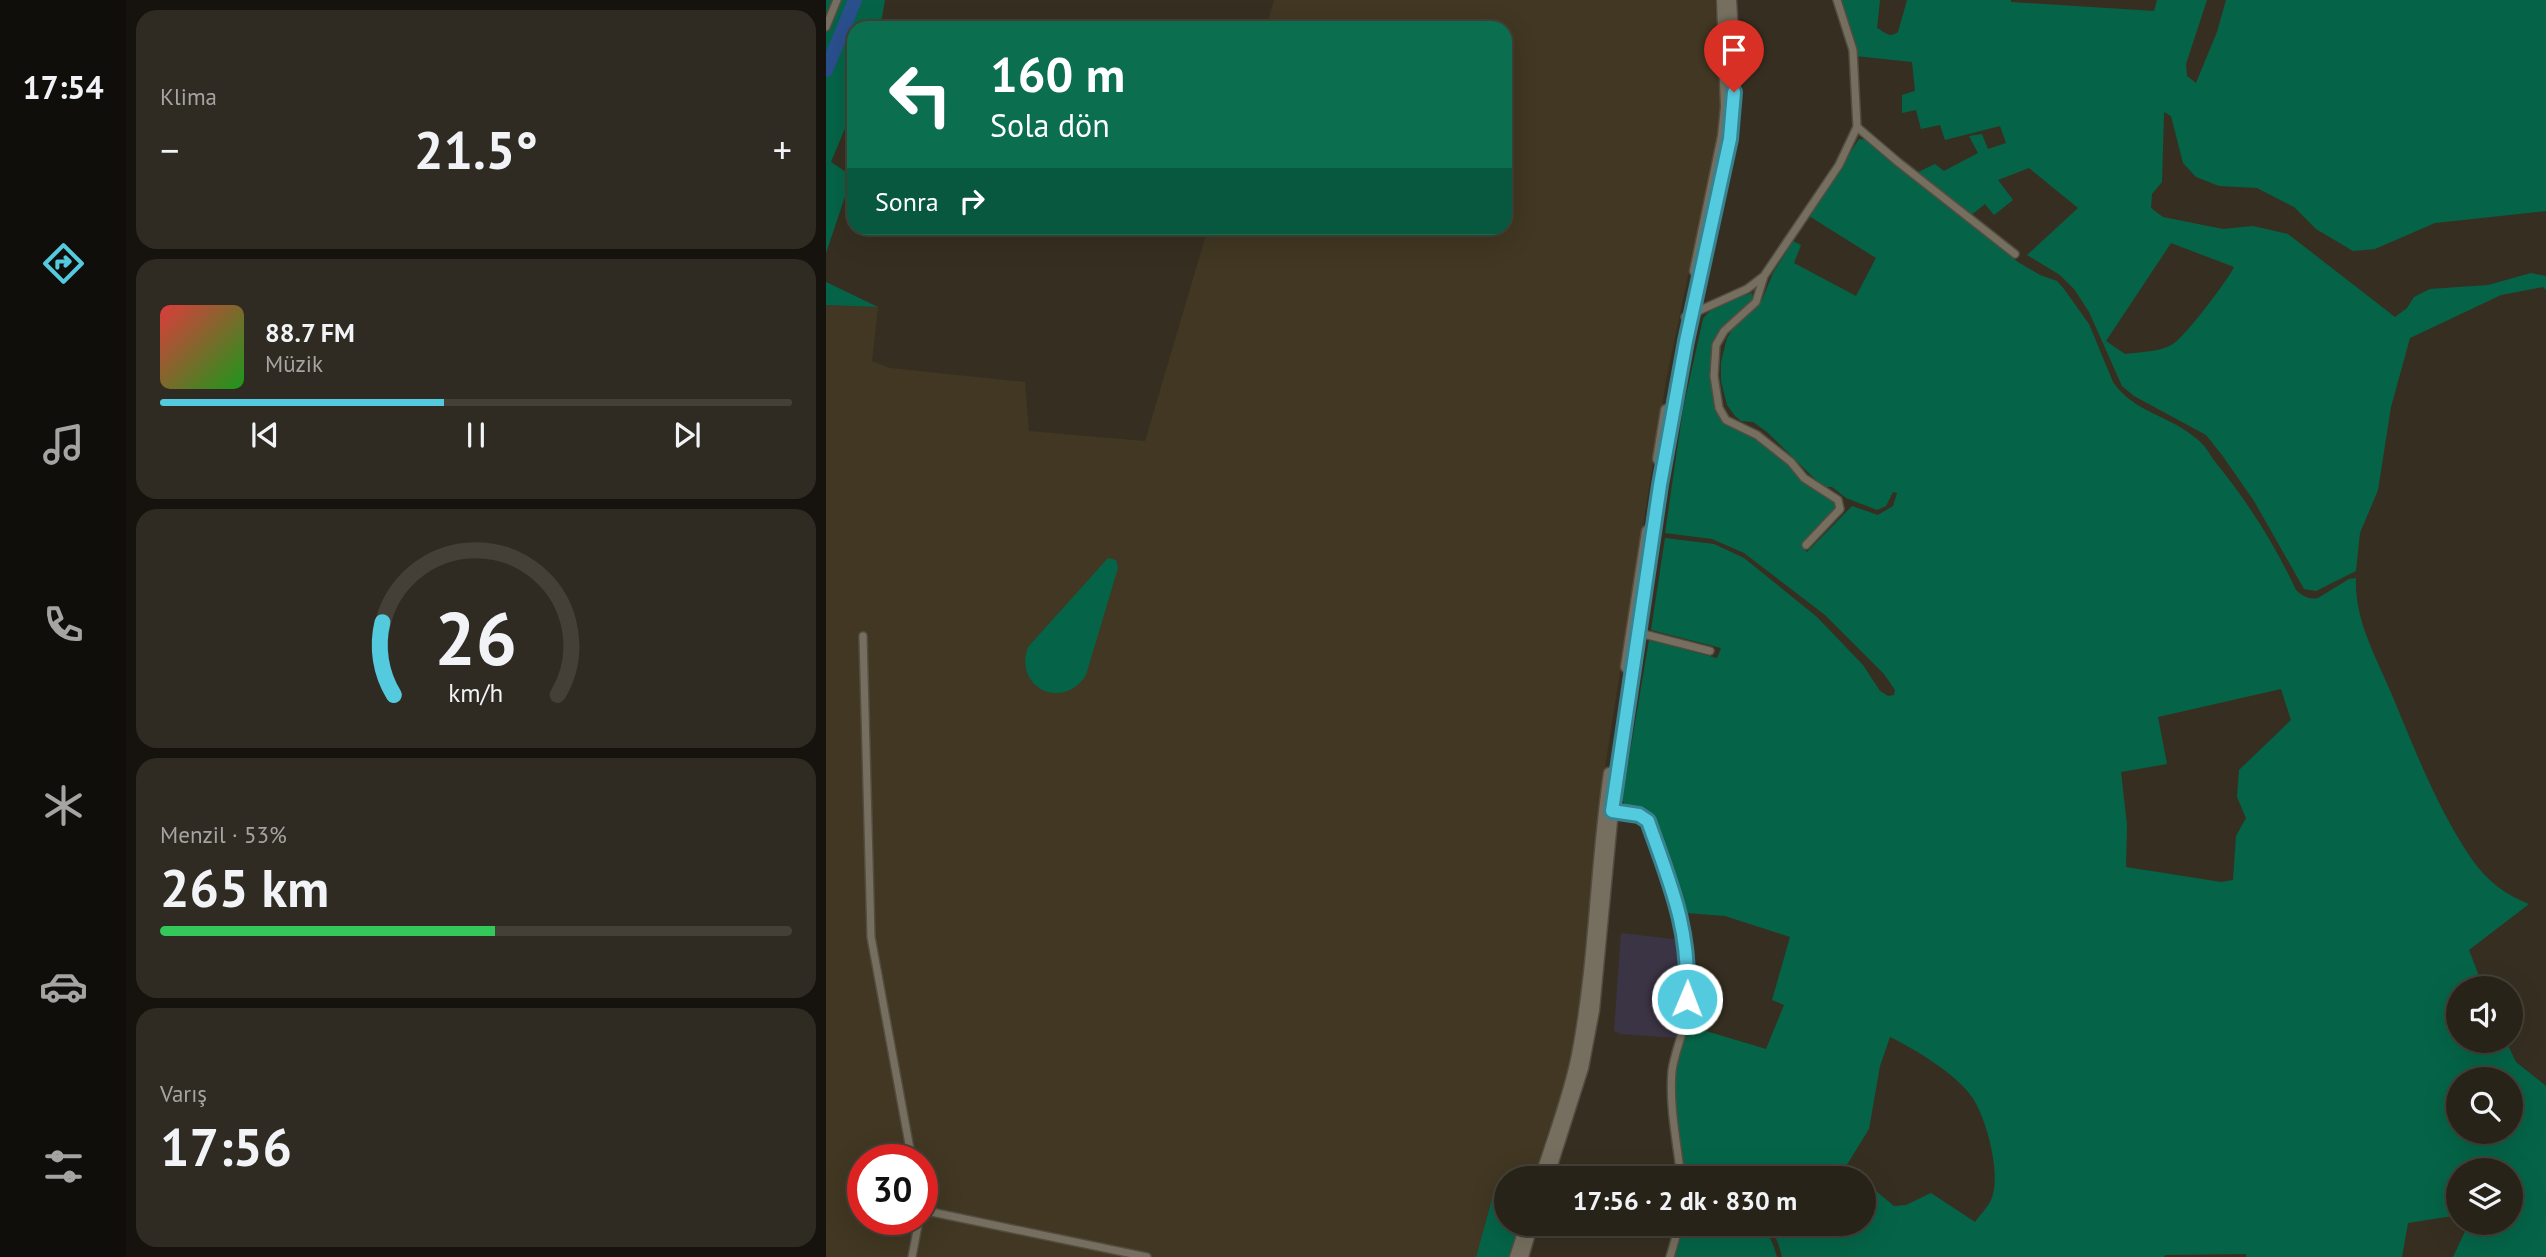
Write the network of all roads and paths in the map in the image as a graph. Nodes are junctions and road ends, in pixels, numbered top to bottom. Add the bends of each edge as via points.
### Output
1 (837, 0) edge
2 (1722, 0) edge
3 (1731, 0) edge
4 (1837, 0) edge
5 (826, 27) edge
6 (1857, 127) junction
7 (2015, 254) dead end
8 (1764, 276) junction
9 (1689, 315) junction
10 (1806, 545) dead end
11 (1635, 632) junction
12 (863, 636) dead end
13 (1710, 651) dead end
14 (1608, 811) junction
15 (909, 1144) edge
16 (1544, 1166) edge
17 (1552, 1166) edge
18 (1679, 1166) edge
19 (938, 1213) edge
20 (916, 1235) edge
21 (1521, 1236) edge
22 (1529, 1236) edge
23 (1676, 1236) edge
24 (912, 1257) edge
25 (1147, 1257) edge
26 (1515, 1257) edge
27 (1523, 1257) edge
28 (1670, 1257) edge

1 - 5 street
2 - 9 main road via 1725,117
3 - 9 main road via 1735,70 1730,139
4 - 6 street via 1853,50
6 - 7 street
6 - 8 street via 1839,164
8 - 9 street via 1747,289
8 - 10 street via 1756,302 1724,331 1716,345 1714,376 1719,408 1726,420 1757,435 1791,461 1804,478 1838,500 1840,509
9 - 11 main road
11 - 13 street
11 - 14 main road
12 - 15 street via 871,937
14 - 16 main road via 1577,1056
14 - 17 main road via 1599,977 1590,1039
14 - 18 street via 1639,815 1648,821 1681,914 1688,957 1687,999 1672,1071
19 - 25 street
20 - 24 street
21 - 26 main road
22 - 27 main road
23 - 28 street

